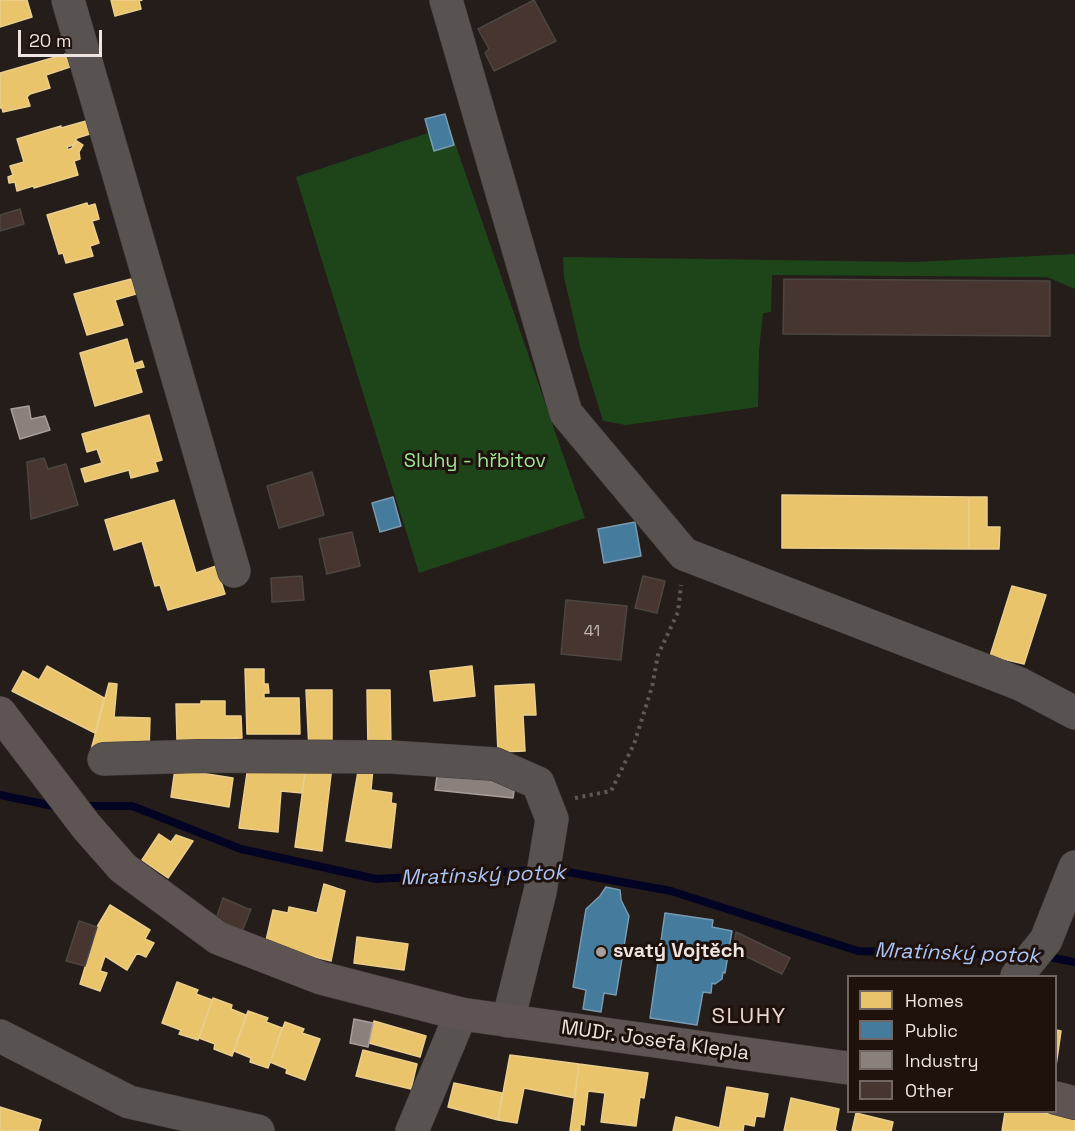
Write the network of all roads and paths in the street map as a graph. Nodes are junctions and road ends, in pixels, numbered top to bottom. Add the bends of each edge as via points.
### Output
1 (68, 0) edge
2 (446, 0) edge
3 (684, 554) junction
4 (234, 572) dead end
5 (0, 713) edge
6 (1075, 713) edge
7 (104, 759) dead end
8 (552, 819) junction
9 (1075, 867) edge
10 (1018, 975) edge
11 (461, 1014) junction
12 (508, 1021) junction
13 (0, 1036) edge
14 (847, 1068) edge
15 (1057, 1098) edge
16 (1075, 1103) edge
17 (258, 1131) edge
18 (412, 1131) edge

1 - 4 street
2 - 3 street via 566,413
3 - 6 street via 1020,684
3 - 8 path via 678,612 658,655 634,744 611,791 568,800
5 - 11 street, MUDr. Josefa Klepla via 123,868 218,938 321,978
7 - 8 street via 391,757 495,764 538,783
8 - 12 street via 540,892
9 - 10 street via 1046,940
11 - 12 street, MUDr. Josefa Klepla
11 - 18 street
12 - 14 street, MUDr. Josefa Klepla
13 - 17 street via 129,1102
15 - 16 street

